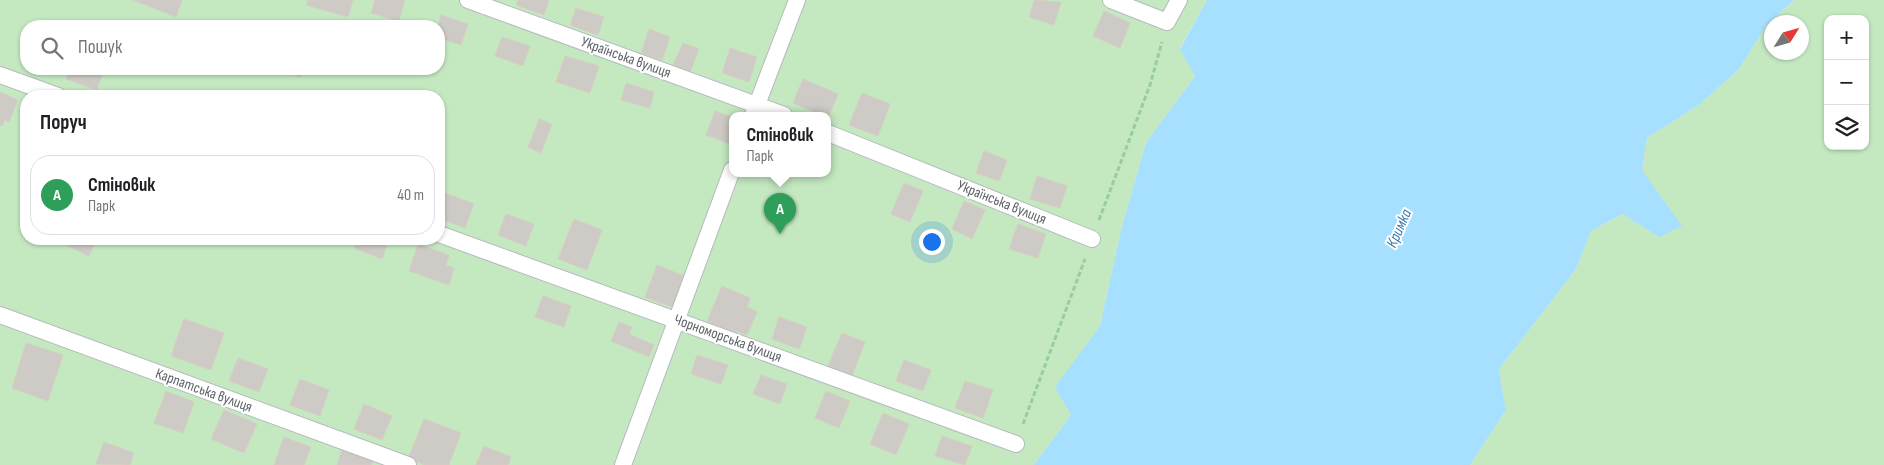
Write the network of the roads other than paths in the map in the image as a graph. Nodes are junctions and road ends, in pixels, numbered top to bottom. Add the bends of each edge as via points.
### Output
1 (468, 0) edge
2 (797, 0) edge
3 (1111, 0) edge
4 (1178, 0) edge
5 (0, 75) edge
6 (41, 90) edge
7 (755, 110) edge
8 (831, 134) edge
9 (729, 177) edge
10 (445, 236) edge
11 (1092, 238) dead end
12 (0, 316) edge
13 (677, 320) junction
14 (1016, 444) dead end
15 (408, 465) edge
16 (623, 465) edge

1 - 7 lane, Українська вулиця
2 - 7 lane
3 - 4 lane via 1167,22
5 - 6 lane
8 - 11 lane, Українська вулиця
9 - 13 lane
10 - 13 lane, Чорноморська вулиця
12 - 15 lane, Карпатська вулиця
13 - 14 lane, Чорноморська вулиця
13 - 16 lane

